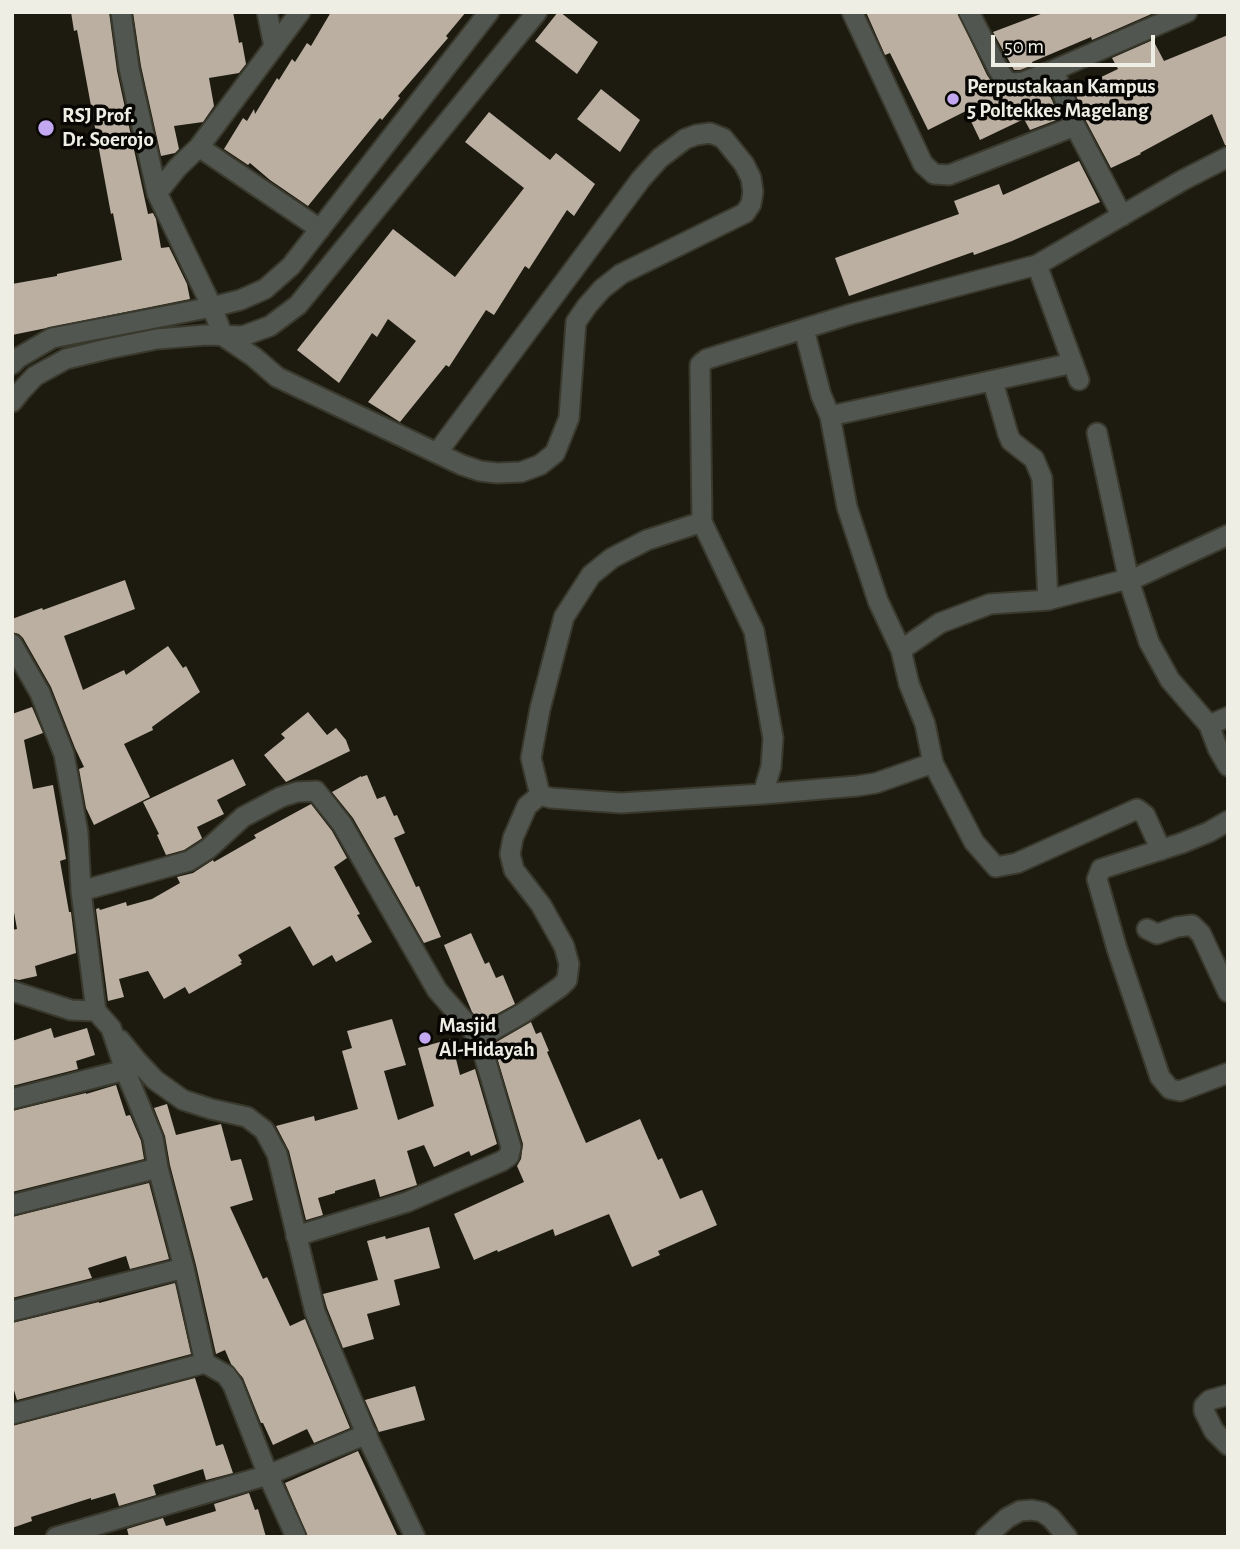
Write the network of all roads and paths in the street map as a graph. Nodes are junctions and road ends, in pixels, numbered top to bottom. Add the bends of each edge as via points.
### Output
1 (121, 12) edge
2 (267, 12) edge
3 (300, 12) edge
4 (489, 12) edge
5 (537, 12) edge
6 (852, 12) edge
7 (969, 12) edge
8 (1187, 12) edge
9 (274, 46) junction
10 (1054, 69) junction
11 (1075, 125) junction
12 (199, 146) junction
13 (1228, 157) edge
14 (157, 194) junction
15 (1122, 216) junction
16 (320, 229) junction
17 (1037, 265) junction
18 (212, 307) junction
19 (804, 329) junction
20 (223, 335) junction
21 (14, 360) edge
22 (993, 382) junction
23 (12, 402) edge
24 (830, 416) junction
25 (1097, 433) dead end
26 (437, 453) junction
27 (702, 522) junction
28 (1228, 535) edge
29 (1129, 581) junction
30 (1048, 600) junction
31 (12, 644) edge
32 (901, 650) junction
33 (1228, 717) edge
34 (1209, 725) junction
35 (933, 764) junction
36 (1228, 766) edge
37 (763, 794) junction
38 (534, 800) junction
39 (1228, 821) edge
40 (1161, 850) junction
41 (81, 891) junction
42 (1147, 929) dead end
43 (12, 991) edge
44 (1228, 992) edge
45 (96, 1011) junction
46 (111, 1028) junction
47 (479, 1038) junction
48 (125, 1070) junction
49 (1228, 1073) edge
50 (12, 1099) edge
51 (158, 1168) junction
52 (12, 1205) edge
53 (296, 1236) junction
54 (184, 1268) junction
55 (12, 1311) edge
56 (205, 1363) junction
57 (1228, 1395) edge
58 (12, 1414) edge
59 (367, 1434) junction
60 (1228, 1446) edge
61 (268, 1475) junction
62 (57, 1537) edge
63 (296, 1537) edge
64 (415, 1537) edge
65 (986, 1537) edge
66 (1067, 1537) edge

1 - 14 street
2 - 9 street
3 - 9 street
4 - 16 street
5 - 20 street via 298,304 270,326 243,336
6 - 11 street via 923,164 934,174 948,175
7 - 10 street via 1006,80 1023,82
8 - 10 street
9 - 12 street
10 - 11 street
11 - 15 street
12 - 14 street
12 - 16 street
13 - 15 street
14 - 18 street
15 - 17 street
16 - 18 street via 291,266 265,289
17 - 19 street
17 - 22 street via 1076,372
18 - 20 street
18 - 21 street via 52,338
19 - 24 street
19 - 27 street via 700,365
20 - 23 street via 157,339 66,359 35,376
20 - 26 street via 277,377
22 - 24 street
22 - 30 street via 1011,441 1034,459 1042,478
24 - 32 street via 847,506 878,601
25 - 29 street
26 - 26 street via 660,158 696,135 723,138 751,178 751,204 745,213 621,274 587,306 576,323 569,418 555,453 520,472 497,473
27 - 37 street via 754,631 773,738
27 - 38 street via 647,540 612,558 591,575 564,617 531,758
28 - 29 street
29 - 30 street
29 - 34 street via 1149,642 1170,680
30 - 32 street via 990,604 940,623
31 - 41 street via 40,693 64,754 78,833
32 - 35 street
33 - 34 street
34 - 36 street
35 - 37 street via 867,785
35 - 40 street via 974,842 996,867 1017,863 1137,809 1145,815
37 - 38 street via 621,803
38 - 47 street via 513,838 510,854 514,870 564,946 567,980
39 - 40 street
40 - 49 street via 1101,869 1097,878 1117,949 1160,1077 1170,1089 1180,1091
41 - 45 street
41 - 47 street via 189,861 243,817 281,797 316,791 342,824 437,990
42 - 44 street via 1157,934 1192,925 1201,934
43 - 45 street via 71,1010
45 - 46 street
46 - 48 street
46 - 53 street via 146,1071 183,1100 247,1116 264,1130 277,1154
47 - 53 street via 511,1147 509,1156 407,1202
48 - 50 street
48 - 51 street via 153,1138
51 - 52 street
51 - 54 street
53 - 59 street via 314,1312
54 - 55 street
54 - 56 street
56 - 58 street
56 - 61 street via 226,1375 233,1385
57 - 60 street via 1210,1400 1204,1411
59 - 61 street
59 - 64 street
61 - 62 street
61 - 63 street
65 - 66 street via 1007,1518 1032,1510 1051,1518

